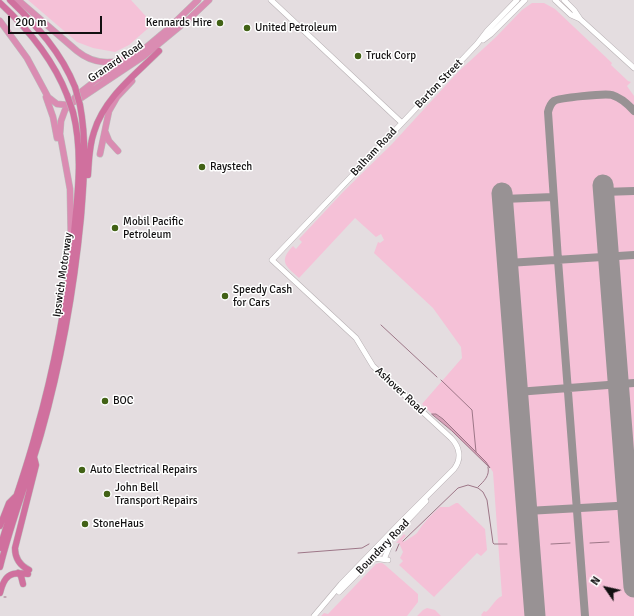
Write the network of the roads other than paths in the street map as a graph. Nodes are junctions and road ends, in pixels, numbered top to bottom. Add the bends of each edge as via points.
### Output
1 (10, 0) edge
2 (18, 0) edge
3 (198, 0) edge
4 (209, 0) edge
5 (271, 0) edge
6 (517, 0) edge
7 (525, 0) edge
8 (555, 0) edge
9 (564, 0) edge
10 (0, 3) edge
11 (190, 18) junction
12 (580, 19) junction
13 (0, 21) edge
14 (477, 44) junction
15 (149, 45) junction
16 (159, 51) junction
17 (634, 68) edge
18 (45, 94) junction
19 (69, 105) junction
20 (52, 111) junction
21 (402, 123) junction
22 (105, 127) junction
23 (118, 151) dead end
24 (100, 154) dead end
25 (69, 178) junction
26 (79, 235) junction
27 (280, 252) junction
28 (272, 260) joint
29 (279, 266) junction
30 (70, 271) junction
31 (459, 454) joint
32 (34, 458) junction
33 (433, 492) junction
34 (17, 495) junction
35 (0, 526) edge
36 (390, 539) junction
37 (0, 548) edge
38 (373, 558) junction
39 (0, 567) edge
40 (18, 573) junction
41 (23, 584) dead end
42 (0, 593) edge
43 (330, 599) junction
44 (314, 616) edge

1 - 26 highway, Ipswich Motorway, bridge via 51,44 75,87 84,130
2 - 15 highway via 80,53 92,59 117,61 128,58
3 - 15 highway, Granard Road
4 - 11 highway, Granard Road
5 - 21 main road, Balham Road
6 - 14 main road, Barton Street
7 - 14 main road, Barton Street via 491,34
8 - 12 main road via 571,15
9 - 12 main road
10 - 30 highway, Ipswich Motorway, bridge via 43,51 57,72 73,112 78,137 79,169
11 - 16 highway
11 - 19 highway, Granard Road via 132,65
12 - 17 main road
13 - 18 highway via 27,58
14 - 21 main road, Barton Street
15 - 19 highway, Granard Road via 84,89
16 - 22 highway via 115,100
16 - 26 highway via 111,100 96,124
18 - 19 highway via 56,103
18 - 20 highway
19 - 20 highway
19 - 25 highway, Granard Road via 62,117 60,129
20 - 25 highway
21 - 27 main road, Balham Road
22 - 23 highway via 108,139
22 - 24 highway
25 - 30 highway, Granard Road
26 - 32 highway, Ipswich Motorway via 61,350
27 - 28 main road, Balham Road
27 - 29 main road
28 - 29 main road, Ashover Road
29 - 31 main road, Ashover Road via 356,338 373,366 451,438
30 - 34 highway, Ipswich Motorway via 48,385
31 - 33 main road, Boundary Road via 454,469
32 - 39 highway, Ipswich Motorway
32 - 40 highway via 36,464 14,548 19,563 28,572
33 - 36 main road, Boundary Road
33 - 43 main road, Boundary Road via 341,584
34 - 35 highway via 9,503
34 - 37 highway, Ipswich Motorway
36 - 38 main road, Boundary Road
36 - 38 main road via 387,558
38 - 43 main road, Boundary Road
40 - 41 highway
40 - 42 highway via 5,579
43 - 44 main road, Boundary Road

